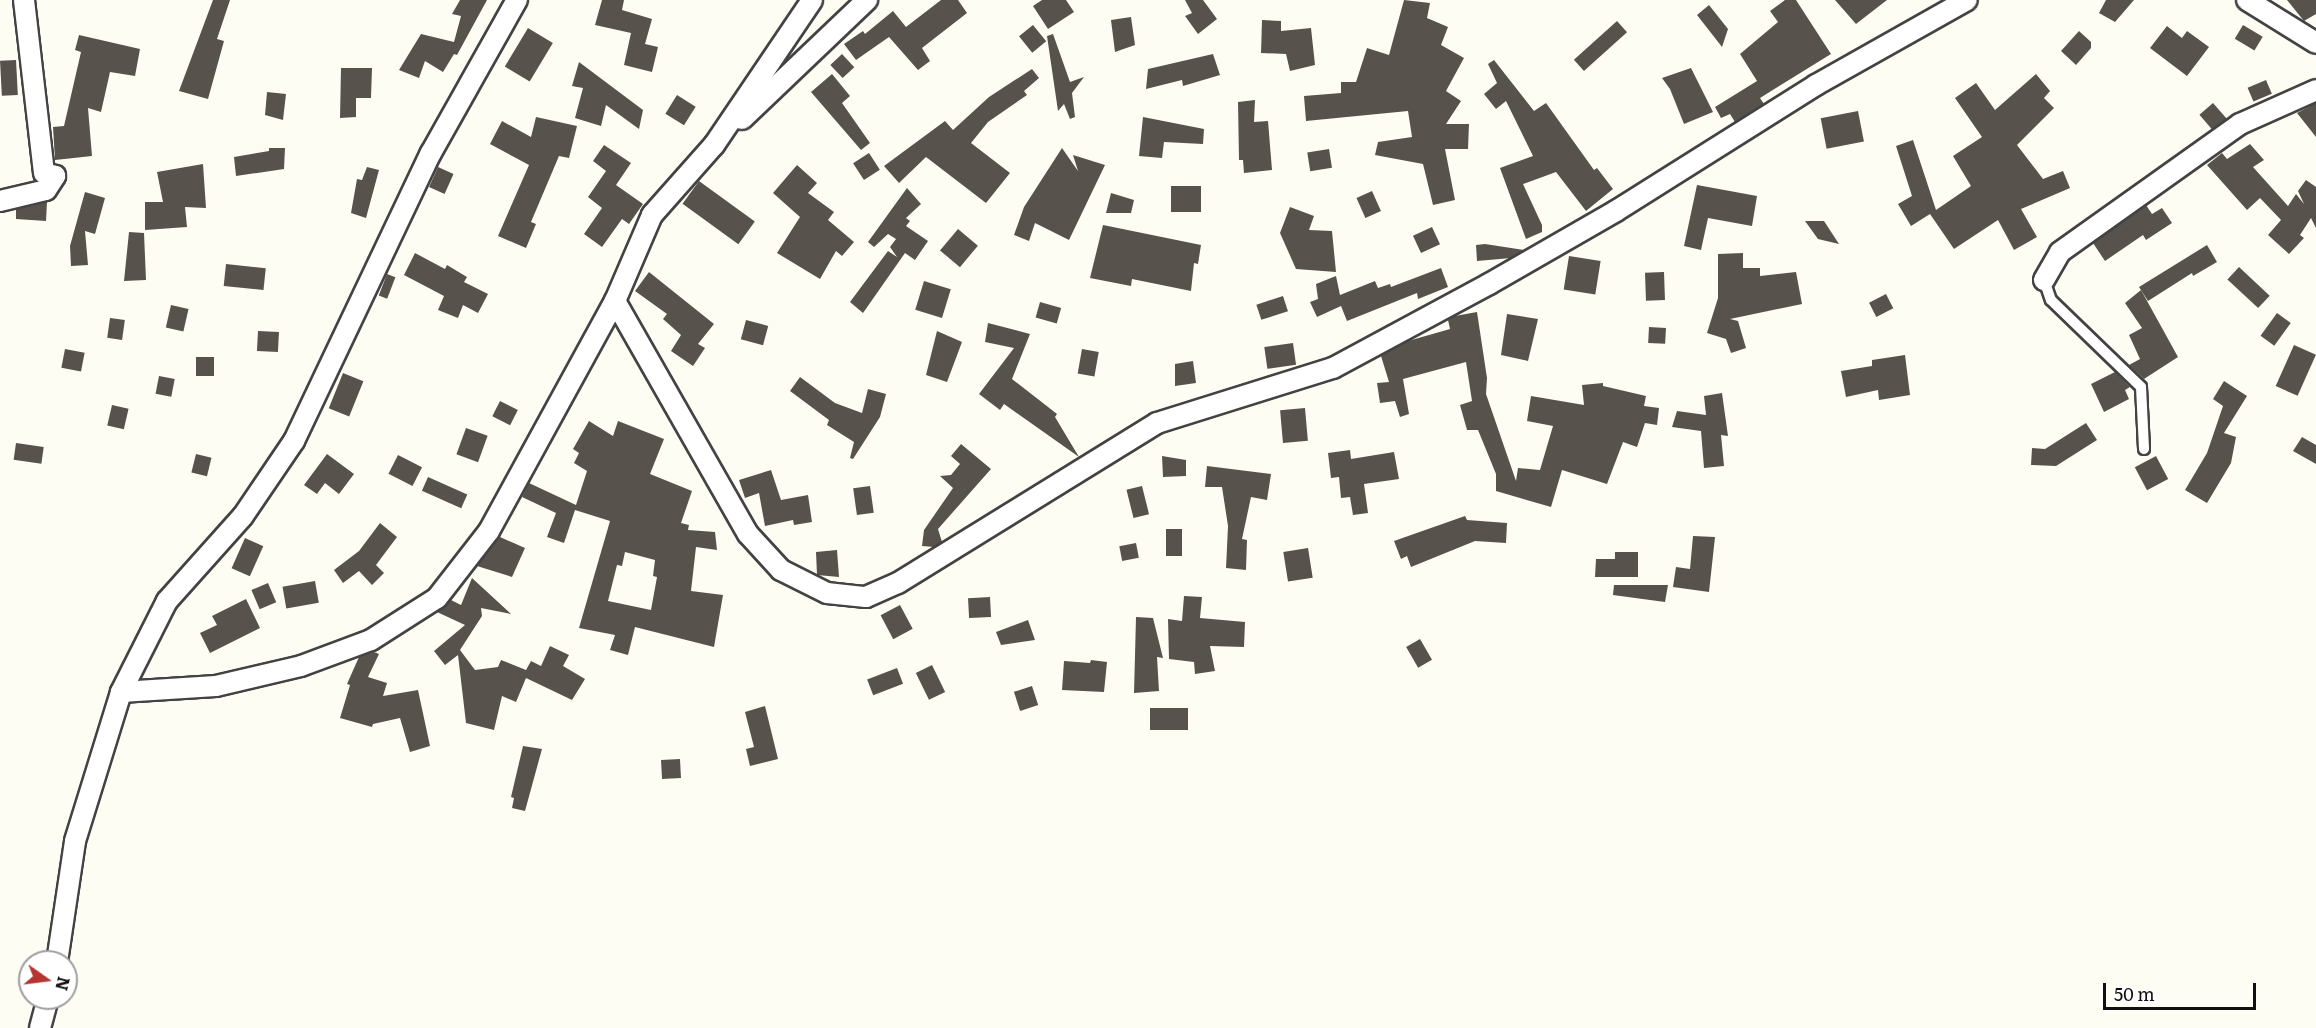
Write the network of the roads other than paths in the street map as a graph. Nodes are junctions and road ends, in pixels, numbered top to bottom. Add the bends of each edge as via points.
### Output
1 (24, 0) edge
2 (517, 0) edge
3 (812, 0) edge
4 (867, 0) edge
5 (1967, 0) edge
6 (2247, 0) edge
7 (2316, 43) edge
8 (2316, 90) edge
9 (714, 145) junction
10 (0, 201) edge
11 (2044, 280) joint
12 (615, 301) junction
13 (2144, 449) dead end
14 (121, 692) junction
15 (59, 950) edge
16 (45, 1010) edge
17 (40, 1028) edge

1 - 10 street via 44,174 55,176 46,189
2 - 14 street via 431,153 294,441 243,516 167,601
3 - 9 street
4 - 9 street
5 - 12 street via 1816,86 1616,211 1479,290 1333,368 1157,423 898,583 866,597 827,593 781,570 748,534
6 - 7 street
8 - 11 street via 2240,124 2060,252
9 - 12 street via 652,215
11 - 13 lane via 2051,300 2141,387
12 - 14 street via 489,531 437,598 371,640 301,666 216,687
14 - 15 street via 75,841
16 - 17 street

